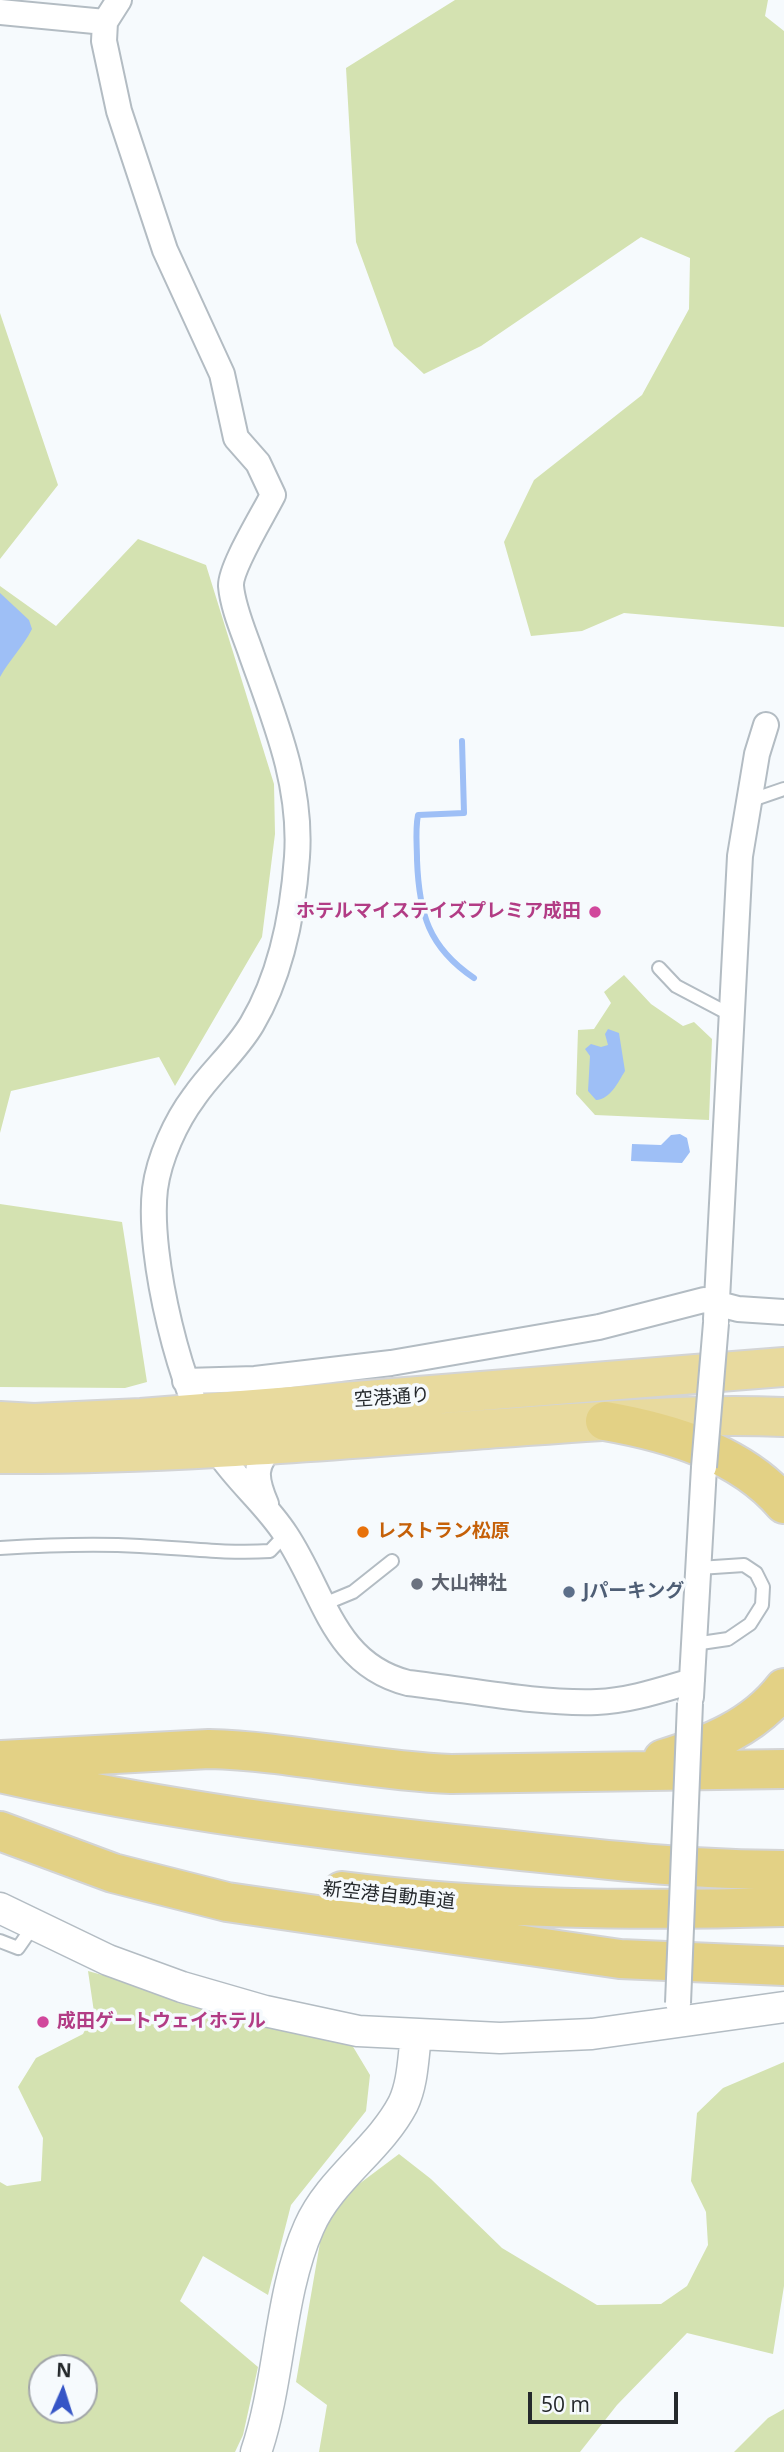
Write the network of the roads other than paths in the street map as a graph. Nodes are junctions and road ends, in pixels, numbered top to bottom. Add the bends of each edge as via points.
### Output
1 (119, 0) edge
2 (0, 12) edge
3 (105, 22) junction
4 (766, 725) dead end
5 (784, 789) edge
6 (748, 802) junction
7 (659, 968) dead end
8 (732, 1014) junction
9 (784, 1311) edge
10 (717, 1313) junction
11 (784, 1367) edge
12 (193, 1397) junction
13 (784, 1417) edge
14 (0, 1421) edge
15 (605, 1421) junction
16 (274, 1444) junction
17 (216, 1449) junction
18 (0, 1454) edge
19 (784, 1504) edge
20 (270, 1514) junction
21 (286, 1534) junction
22 (0, 1548) edge
23 (392, 1561) dead end
24 (699, 1568) junction
25 (324, 1604) junction
26 (694, 1644) junction
27 (784, 1688) edge
28 (691, 1692) junction
29 (0, 1759) edge
30 (603, 1769) junction
31 (784, 1769) edge
32 (0, 1773) edge
33 (0, 1824) edge
34 (0, 1831) edge
35 (784, 1871) edge
36 (784, 1907) edge
37 (0, 1908) edge
38 (34, 1924) junction
39 (0, 1941) edge
40 (784, 1966) edge
41 (784, 2007) edge
42 (678, 2013) junction
43 (416, 2036) junction
44 (256, 2452) edge

1 - 3 street
2 - 3 street
3 - 12 street via 104,41 119,111 165,250 222,374 236,438 258,463 273,495 231,584 296,793 297,856 274,981 251,1025 193,1097 176,1127 155,1186 157,1248 174,1347
4 - 6 street
5 - 6 lane
6 - 8 street via 740,856
7 - 8 lane via 676,986
8 - 10 street
9 - 10 street
10 - 12 street via 704,1300 599,1327 391,1363 255,1379
10 - 24 street, bridge
11 - 12 highway, 空港通り
12 - 14 highway, 空港通り via 34,1423
12 - 17 street
13 - 15 highway, 空港通り
15 - 16 highway, 空港通り
15 - 19 highway via 650,1429 717,1454 772,1490
16 - 17 highway, 空港通り
16 - 20 street via 257,1465 255,1480
17 - 18 highway, 空港通り
17 - 20 street
20 - 21 street
21 - 22 lane via 270,1551 246,1553 137,1545
21 - 25 street
23 - 25 lane via 353,1592
24 - 26 street
24 - 26 lane via 744,1565 757,1573 763,1587 762,1605 750,1624 728,1639
25 - 28 street via 345,1645 366,1666 408,1684 598,1702
26 - 28 street
27 - 30 highway via 756,1716 702,1747
28 - 42 street, bridge
29 - 30 highway via 220,1749 415,1773
30 - 31 highway
32 - 35 highway via 133,1800 429,1842
33 - 36 highway, 新空港自動車道 via 174,1866 417,1901 579,1909
34 - 40 highway via 113,1873 227,1902 606,1957
37 - 38 street
38 - 39 lane via 18,1948
38 - 43 street via 108,1960 183,1987 358,2031
41 - 42 street
42 - 43 street via 592,2034
43 - 44 street via 411,2081 403,2104 332,2188 309,2227

